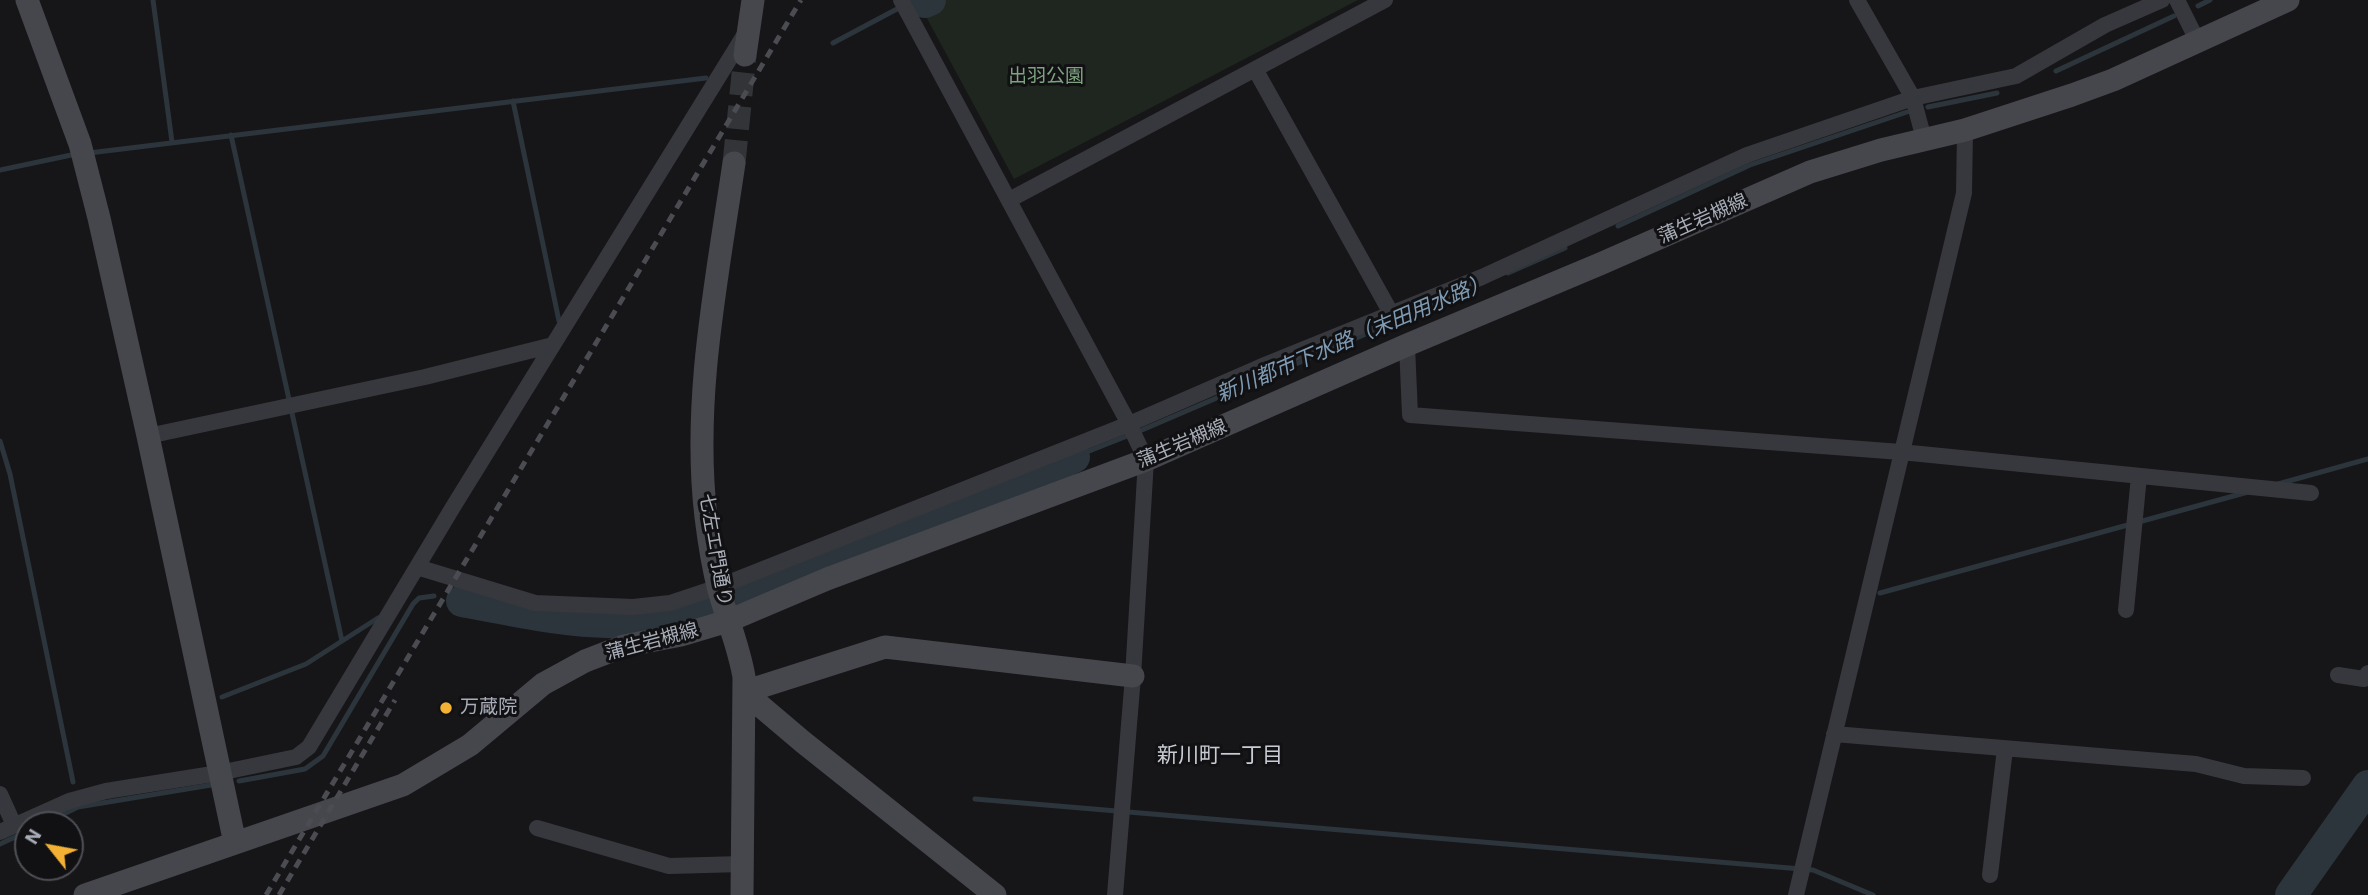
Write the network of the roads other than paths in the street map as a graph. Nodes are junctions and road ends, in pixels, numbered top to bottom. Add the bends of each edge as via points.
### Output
1 (27, 0) edge
2 (753, 0) edge
3 (901, 0) edge
4 (1385, 0) edge
5 (1857, 0) edge
6 (2162, 0) edge
7 (2177, 0) edge
8 (2288, 0) edge
9 (749, 29) junction
10 (2199, 42) junction
11 (745, 55) tunnel mouth
12 (1255, 69) junction
13 (1913, 99) junction
14 (1965, 130) junction
15 (1924, 139) junction
16 (734, 163) tunnel mouth
17 (1009, 200) junction
18 (1391, 313) junction
19 (553, 345) junction
20 (1407, 345) junction
21 (1129, 424) junction
22 (148, 436) junction
23 (1901, 452) junction
24 (1146, 460) junction
25 (2139, 476) junction
26 (2311, 493) dead end
27 (417, 568) junction
28 (718, 587) junction
29 (2126, 610) dead end
30 (728, 621) junction
31 (2368, 673) edge
32 (2338, 675) dead end
33 (1133, 676) junction
34 (744, 692) junction
35 (1834, 734) junction
36 (2005, 748) junction
37 (219, 773) junction
38 (2303, 778) dead end
39 (0, 794) edge
40 (537, 828) dead end
41 (7, 829) edge
42 (235, 843) junction
43 (742, 864) junction
44 (1990, 875) dead end
45 (85, 895) edge
46 (742, 895) edge
47 (995, 895) edge
48 (1115, 895) edge
49 (1796, 895) edge

1 - 22 street via 80,144
2 - 9 street
3 - 17 street
4 - 12 street
5 - 13 street
6 - 13 street via 2105,25 2016,76
7 - 10 street
8 - 10 street, 蒲生岩槻線
9 - 11 street
9 - 19 street
10 - 14 street, 蒲生岩槻線 via 2113,80
12 - 17 street
12 - 18 street
13 - 15 street
13 - 18 street via 1747,155 1482,277
14 - 15 street, 蒲生岩槻線
14 - 23 street via 1964,194
15 - 20 street, 蒲生岩槻線 via 1810,172
16 - 28 street, 七左エ門通り via 704,397 706,516
17 - 21 street
18 - 21 street
19 - 22 street
19 - 27 street
20 - 23 street via 1410,415
20 - 24 street, 蒲生岩槻線
21 - 24 street
21 - 28 street
22 - 37 street
23 - 25 street
23 - 35 street
24 - 30 street, 蒲生岩槻線 via 827,579
24 - 33 street
25 - 26 street
25 - 29 street
27 - 28 street via 535,603 634,607 670,603
27 - 37 street via 309,747 296,757
28 - 30 street, 七左エ門通り
30 - 34 street, 七左エ門通り via 741,658
30 - 42 street, 蒲生岩槻線 via 624,646 585,661 543,684 470,745 403,785
31 - 32 street via 2364,679
33 - 34 street via 885,646
33 - 48 street
34 - 43 street, 七左エ門通り
34 - 47 street
35 - 36 street
35 - 49 street
36 - 38 street via 2196,764 2244,776
36 - 44 street
37 - 41 street via 106,791 69,801
37 - 42 street
39 - 41 street
40 - 43 street via 669,866
42 - 45 street, 蒲生岩槻線
43 - 46 street, 七左エ門通り

